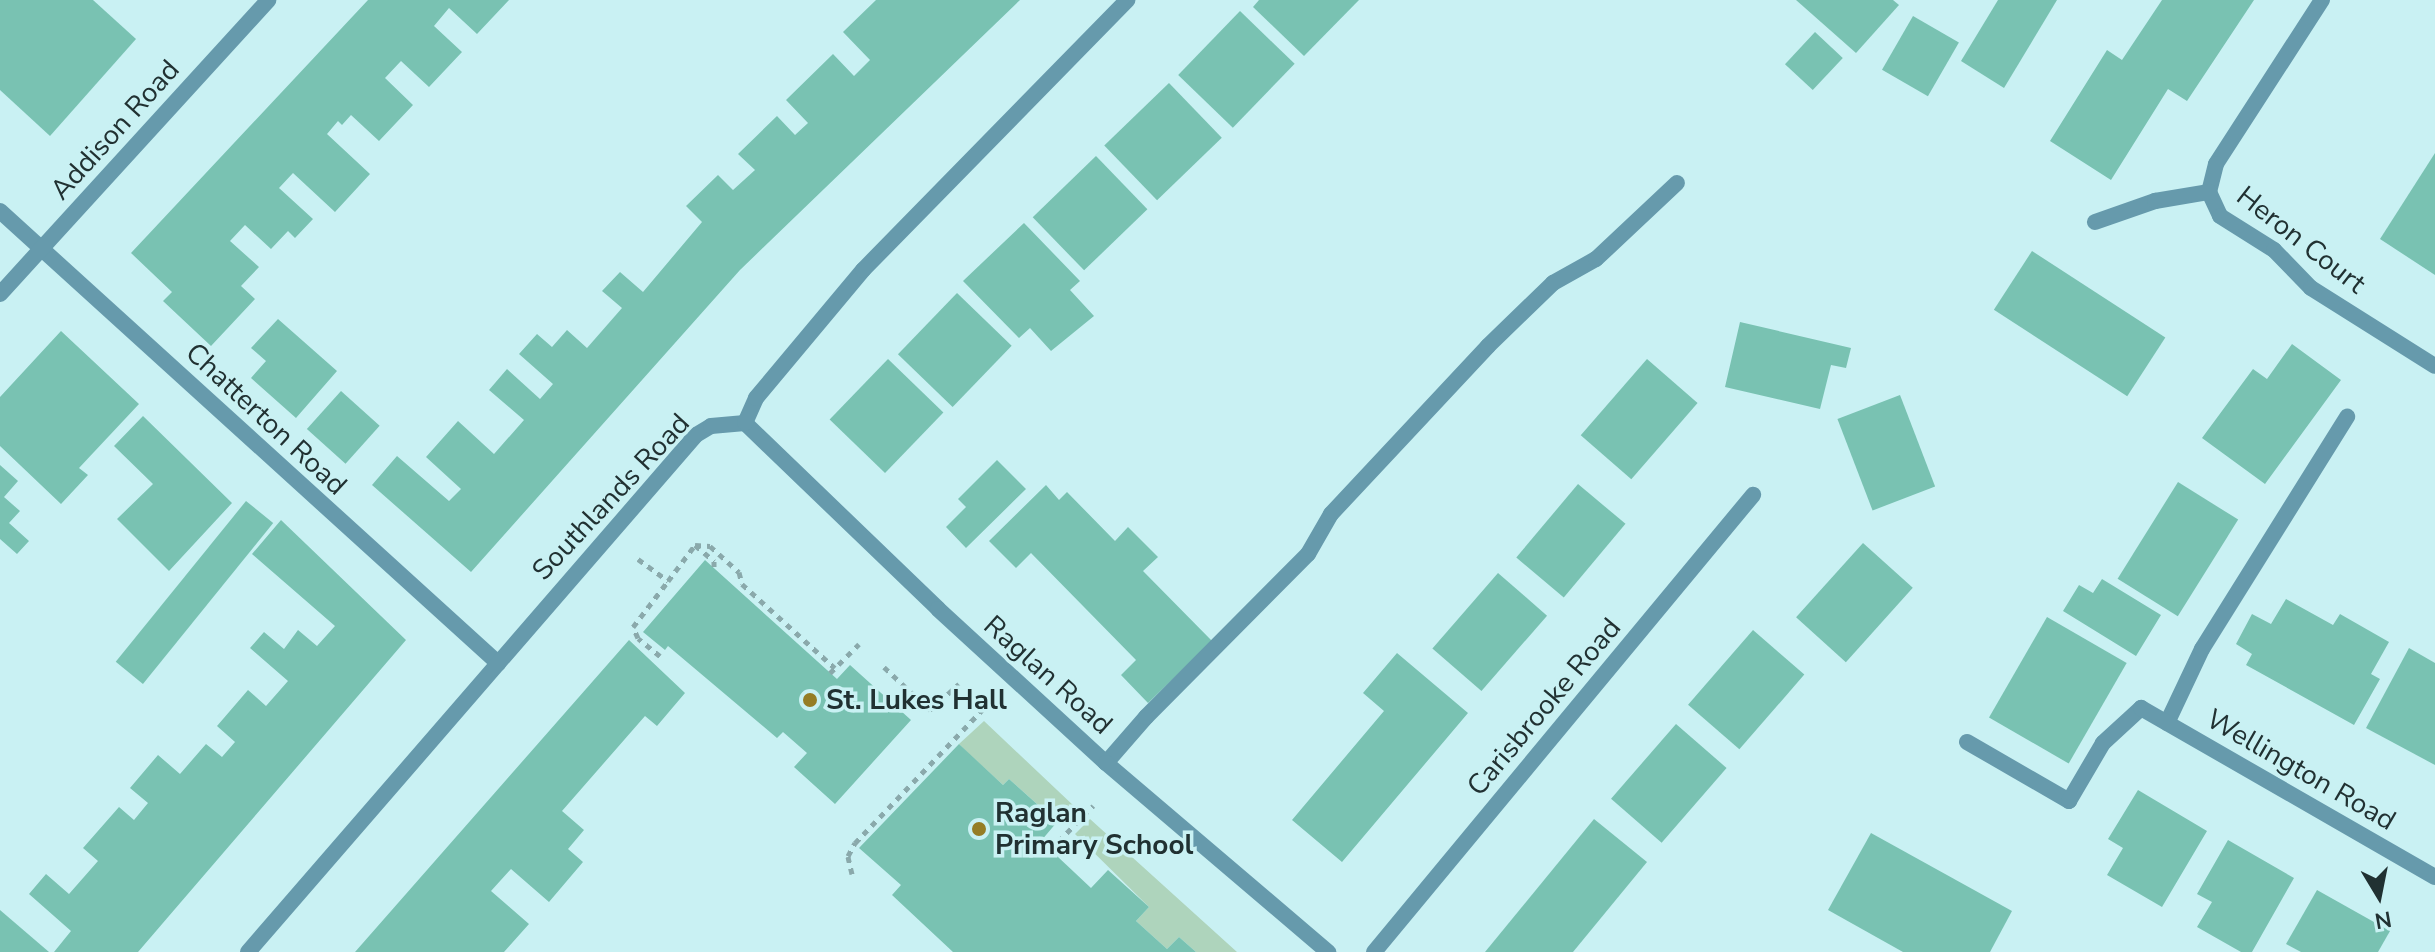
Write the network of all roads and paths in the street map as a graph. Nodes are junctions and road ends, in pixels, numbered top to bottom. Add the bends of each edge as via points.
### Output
1 (268, 0) edge
2 (1127, 0) edge
3 (2322, 0) edge
4 (1677, 183) dead end
5 (2209, 192) junction
6 (0, 211) edge
7 (2095, 222) dead end
8 (42, 248) junction
9 (0, 294) edge
10 (2435, 366) edge
11 (2347, 417) dead end
12 (745, 423) junction
13 (1753, 495) dead end
14 (695, 545) junction
15 (638, 559) dead end
16 (714, 569) dead end
17 (668, 581) junction
18 (756, 596) junction
19 (751, 603) dead end
20 (800, 636) junction
21 (795, 642) dead end
22 (859, 644) dead end
23 (660, 656) dead end
24 (498, 663) junction
25 (884, 667) dead end
26 (959, 684) dead end
27 (984, 708) dead end
28 (2167, 723) junction
29 (1967, 742) dead end
30 (1106, 763) junction
31 (887, 806) junction
32 (1093, 806) dead end
33 (893, 811) dead end
34 (1050, 850) dead end
35 (852, 874) dead end
36 (2435, 877) edge
37 (248, 952) edge
38 (1328, 952) edge
39 (1374, 952) edge

1 - 8 street, Addison Road
2 - 12 street via 863,270 756,398
3 - 5 street, Heron Court via 2216,164
4 - 30 street via 1596,259 1553,283 1488,346 1331,514 1308,554
5 - 7 street via 2155,201
5 - 10 street, Heron Court via 2220,216 2274,250 2311,288
6 - 8 street, Chatterton Road
8 - 9 street, Addison Road
8 - 24 street, Chatterton Road
11 - 28 street via 2202,649
12 - 24 street, Southlands Road via 711,426 696,435
12 - 30 street, Raglan Road
13 - 39 street, Carisbrooke Road
14 - 16 path via 714,561
14 - 17 path
14 - 18 path via 710,546
15 - 17 path
17 - 23 path via 633,627
18 - 19 path
18 - 20 path
20 - 21 path
20 - 22 path via 832,671
24 - 37 street, Southlands Road
25 - 26 path via 930,710
27 - 31 path
28 - 29 street, Wellington Road via 2141,708 2103,743 2069,801
28 - 36 street, Wellington Road
30 - 38 street, Raglan Road
31 - 33 path
31 - 35 path via 848,856
32 - 34 path

